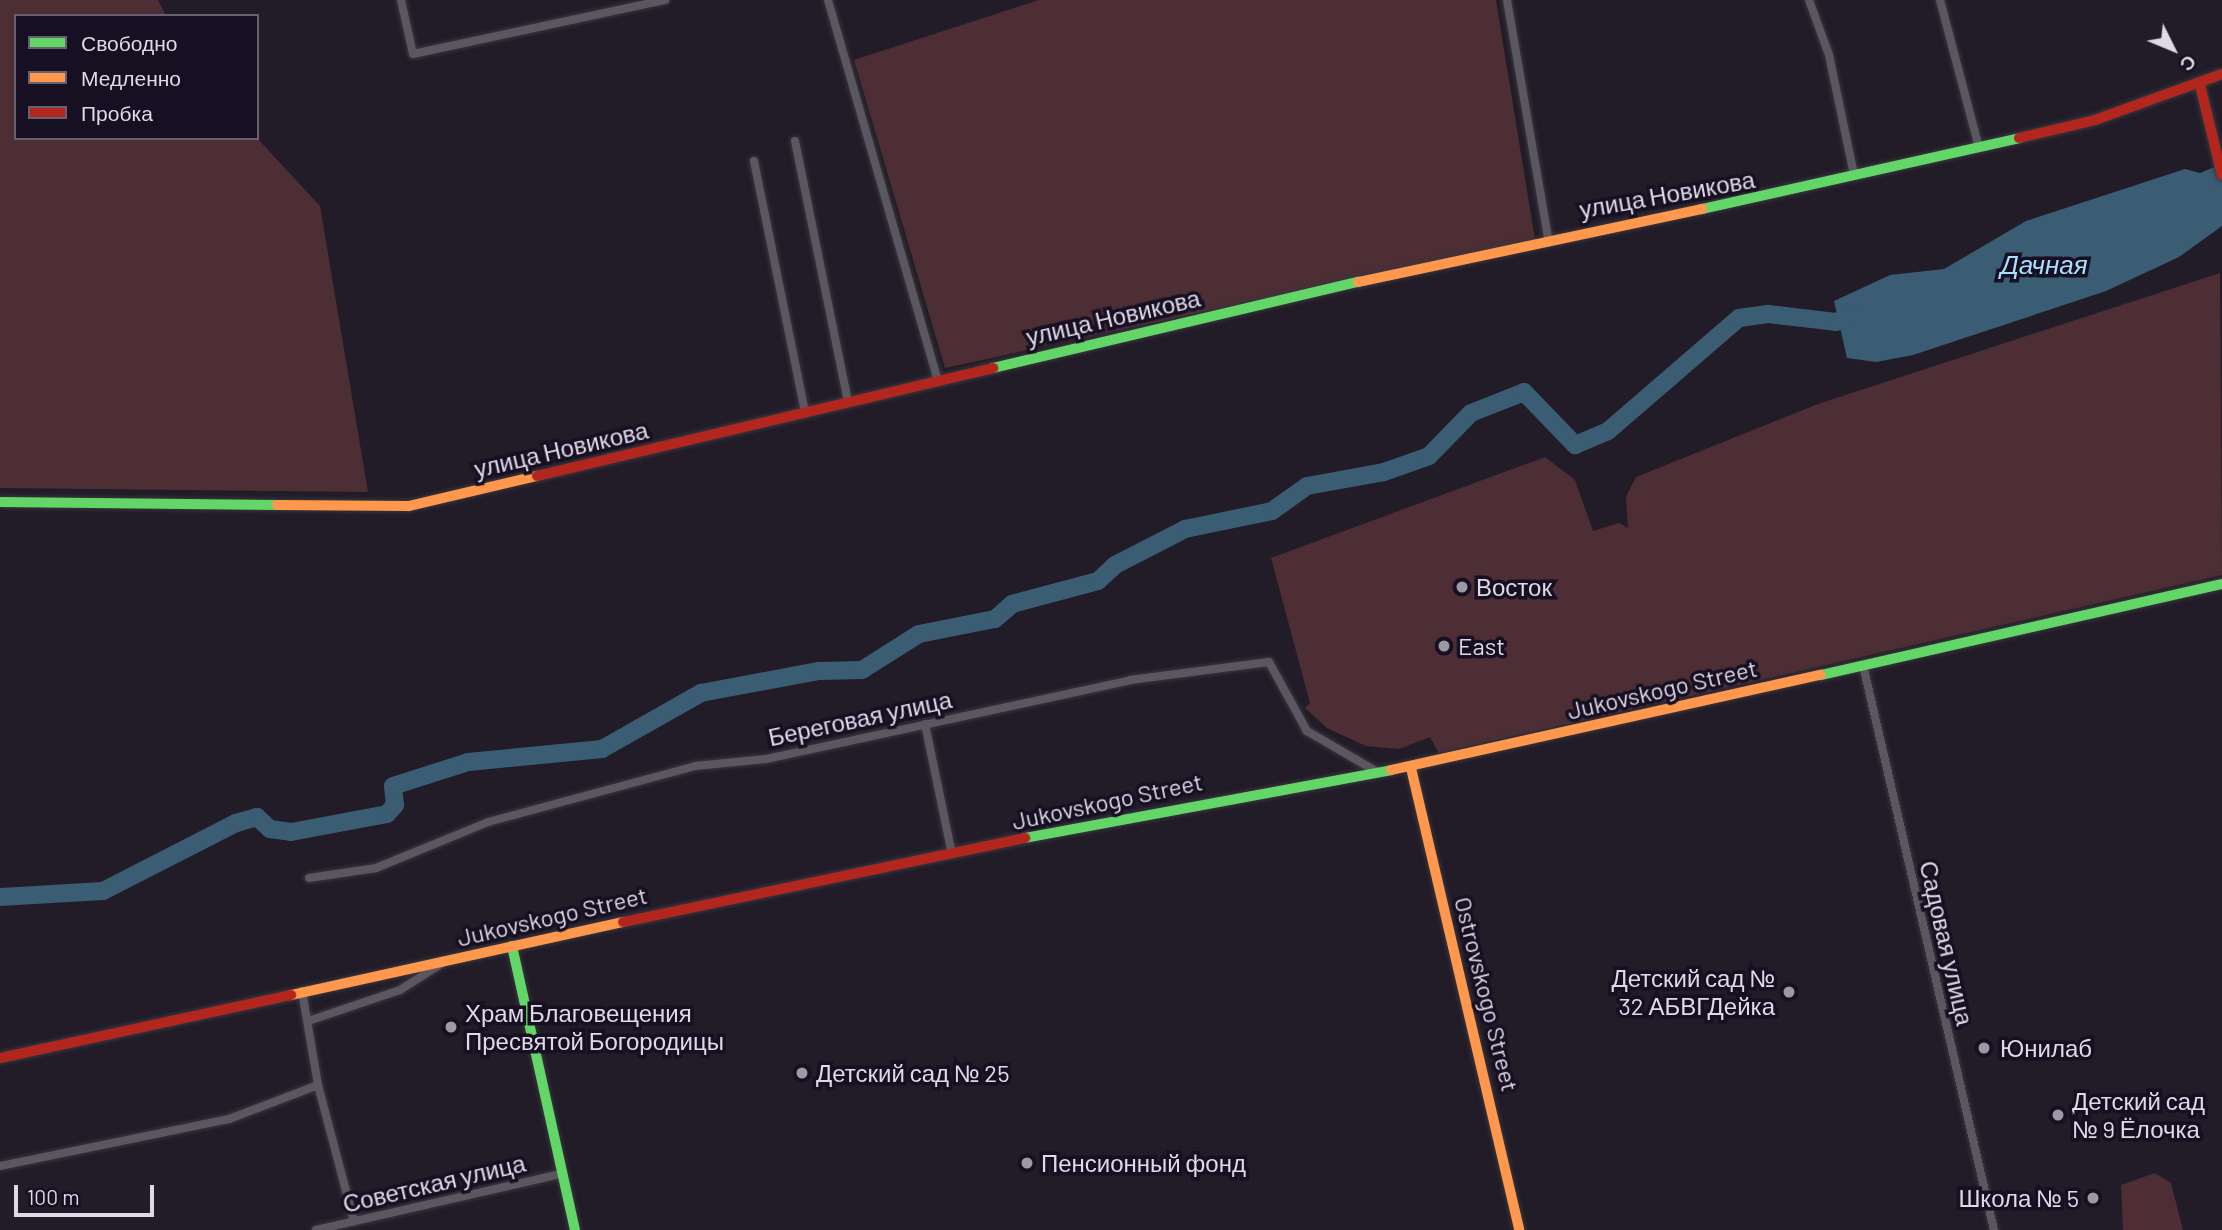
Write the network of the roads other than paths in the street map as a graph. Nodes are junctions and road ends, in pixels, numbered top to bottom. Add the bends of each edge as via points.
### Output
1 (401, 0) edge
2 (665, 0) edge
3 (828, 0) edge
4 (1507, 0) edge
5 (1809, 0) edge
6 (1940, 0) edge
7 (2222, 74) edge
8 (2200, 85) junction
9 (795, 141) dead end
10 (1979, 148) junction
11 (754, 161) dead end
12 (1854, 175) junction
13 (2222, 175) edge
14 (1548, 237) junction
15 (937, 380) junction
16 (848, 401) junction
17 (805, 412) junction
18 (0, 502) edge
19 (2222, 584) edge
20 (1863, 665) junction
21 (925, 724) junction
22 (1411, 768) junction
23 (1380, 773) junction
24 (952, 854) junction
25 (309, 878) dead end
26 (512, 946) junction
27 (445, 961) junction
28 (302, 991) junction
29 (311, 1020) junction
30 (0, 1058) edge
31 (318, 1085) junction
32 (0, 1166) edge
33 (561, 1174) junction
34 (376, 1218) junction
35 (354, 1221) junction
36 (316, 1230) edge
37 (380, 1230) edge
38 (575, 1230) edge
39 (1519, 1230) edge
40 (1994, 1230) edge

1 - 2 street via 413,54
3 - 15 street
4 - 14 street
5 - 12 street via 1829,55
6 - 10 street
7 - 8 main road, улица Новикова
8 - 10 main road, улица Новикова via 2095,120
8 - 13 main road
9 - 16 street
10 - 12 main road, улица Новикова
11 - 17 street
12 - 14 main road, улица Новикова via 1774,196
14 - 15 main road, улица Новикова
15 - 16 main road, улица Новикова
16 - 17 main road, улица Новикова
17 - 18 main road, улица Новикова via 409,506
19 - 20 main road, Jukovskogo Street
20 - 22 main road, Jukovskogo Street
20 - 40 street, Садовая улица
21 - 23 street, Береговая улица via 1130,680 1269,662 1307,731
21 - 24 street
21 - 25 street, Береговая улица via 766,759 695,766 575,795 488,821 376,868
22 - 23 main road, Jukovskogo Street
22 - 39 main road, Ostrovskogo Street
23 - 24 main road, Jukovskogo Street via 1338,776
24 - 26 main road, Jukovskogo Street
26 - 27 main road, Jukovskogo Street
26 - 33 main road
27 - 28 main road, Jukovskogo Street
27 - 29 street via 400,989
28 - 29 street
28 - 30 main road, Jukovskogo Street
29 - 31 street
31 - 32 street via 229,1119
31 - 35 street
33 - 34 street, Советская улица
33 - 38 main road
34 - 35 street, Советская улица
34 - 37 street
35 - 36 street, Советская улица

